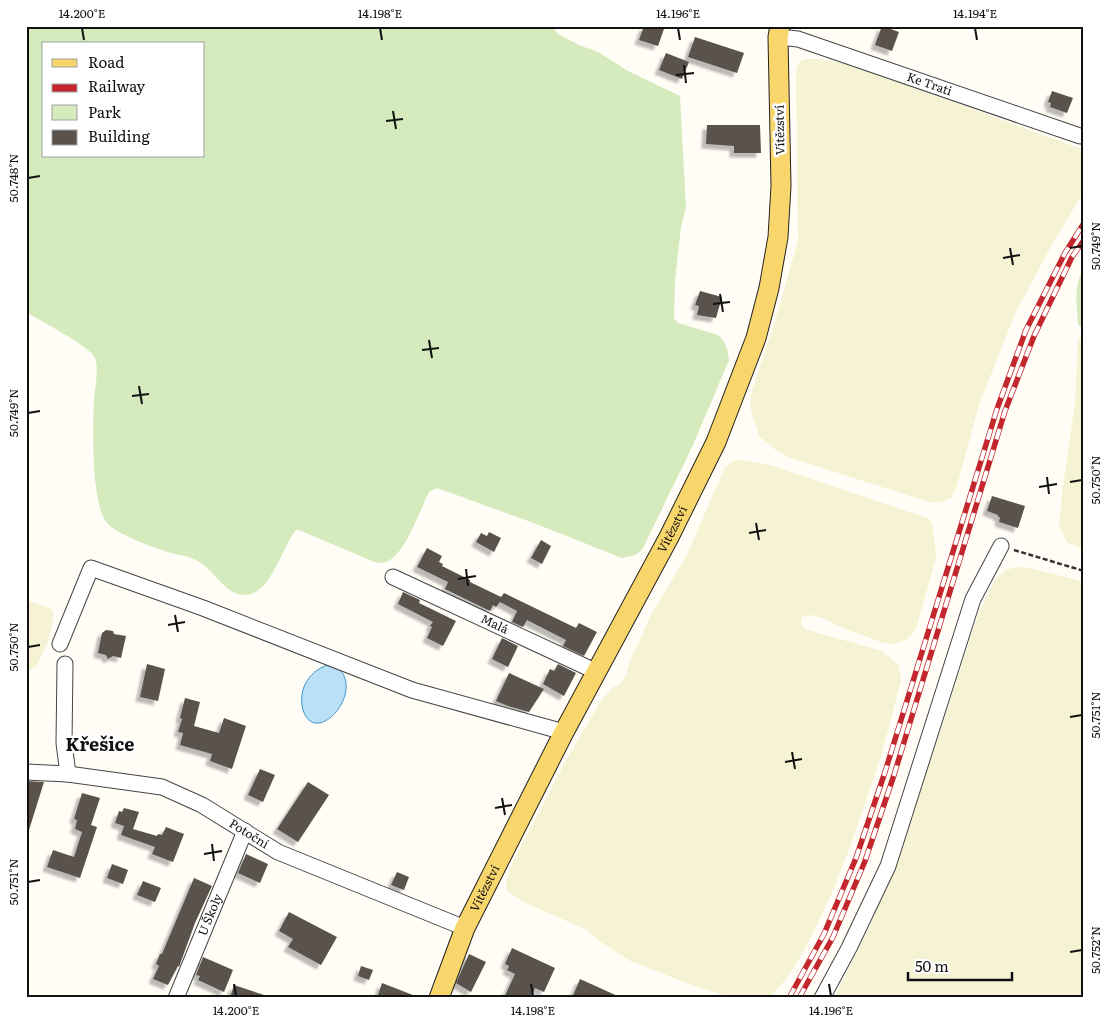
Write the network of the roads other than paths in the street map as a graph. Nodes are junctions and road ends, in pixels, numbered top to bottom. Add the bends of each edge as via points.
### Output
1 (779, 32) edge
2 (1080, 136) dead end
3 (1001, 546) road end
4 (393, 577) dead end
5 (60, 644) dead end
6 (65, 664) dead end
7 (597, 672) junction
8 (564, 732) junction
9 (26, 772) edge
10 (68, 774) junction
11 (245, 831) junction
12 (466, 928) junction
13 (176, 998) edge
14 (440, 998) edge
15 (822, 998) edge

1 - 2 street, Ke Trati
1 - 7 main road, Vítězství via 781,186 778,237 756,338 716,442
3 - 15 street via 973,599 888,866
4 - 7 street, Malá
5 - 8 street via 91,568 412,690
6 - 10 street via 64,743
7 - 8 main road, Vítězství
8 - 12 main road, Vítězství
9 - 10 street, Potoční
10 - 11 street, Potoční via 162,787 202,805
11 - 12 street, Potoční via 278,852
11 - 13 street, U Školy
12 - 14 main road, Vítězství

